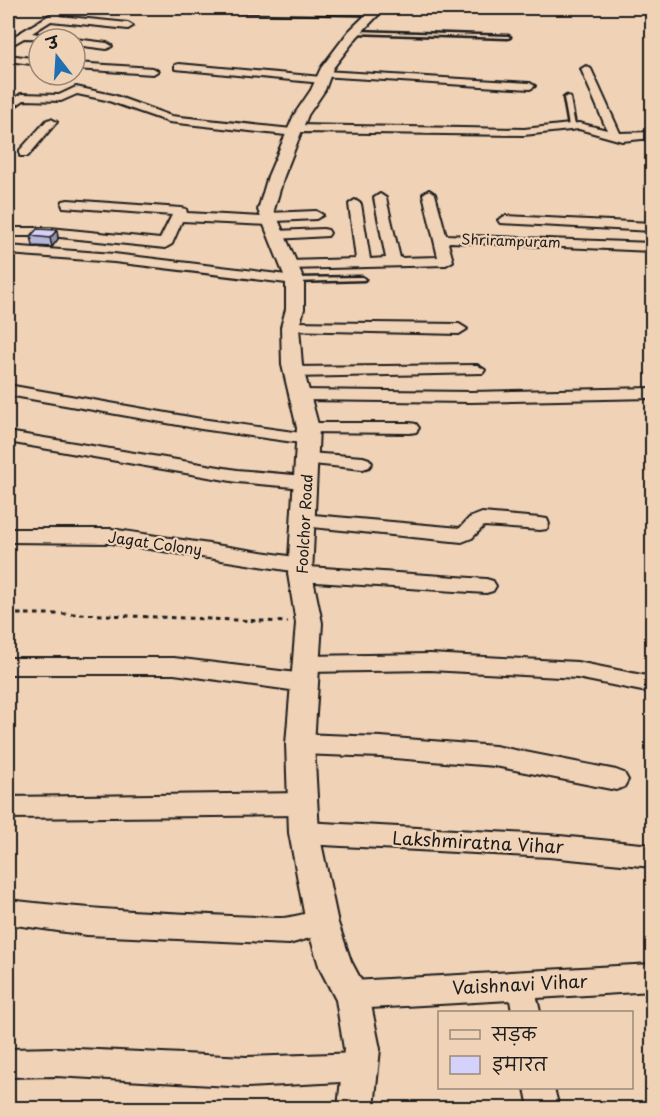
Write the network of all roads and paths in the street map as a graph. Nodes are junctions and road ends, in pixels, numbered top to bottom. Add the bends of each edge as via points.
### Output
1 (65, 8) edge
2 (162, 8) edge
3 (376, 10) edge
4 (49, 18) junction
5 (128, 26) dead end
6 (356, 32) junction
7 (22, 35) junction
8 (27, 36) edge
9 (508, 36) dead end
10 (8, 44) edge
11 (87, 44) edge
12 (107, 46) dead end
13 (8, 58) edge
14 (27, 60) edge
15 (179, 67) dead end
16 (586, 69) dead end
17 (87, 71) edge
18 (153, 71) dead end
19 (323, 77) junction
20 (119, 84) junction
21 (530, 86) dead end
22 (567, 98) dead end
23 (8, 108) edge
24 (51, 122) dead end
25 (572, 126) junction
26 (296, 130) junction
27 (615, 135) junction
28 (652, 135) edge
29 (8, 151) edge
30 (24, 153) junction
31 (38, 154) dead end
32 (429, 195) dead end
33 (380, 198) dead end
34 (68, 204) dead end
35 (355, 204) dead end
36 (180, 217) junction
37 (505, 220) dead end
38 (652, 221) edge
39 (272, 225) junction
40 (8, 232) edge
41 (441, 241) junction
42 (652, 247) edge
43 (8, 250) edge
44 (364, 263) junction
45 (394, 263) junction
46 (292, 272) junction
47 (362, 279) dead end
48 (290, 327) junction
49 (459, 329) dead end
50 (477, 370) dead end
51 (294, 372) junction
52 (8, 390) edge
53 (652, 393) edge
54 (300, 395) junction
55 (410, 428) dead end
56 (8, 438) edge
57 (307, 452) junction
58 (363, 463) dead end
59 (302, 520) junction
60 (540, 525) dead end
61 (8, 536) edge
62 (301, 570) junction
63 (486, 586) dead end
64 (8, 614) edge
65 (309, 623) junction
66 (8, 666) edge
67 (305, 674) junction
68 (652, 685) edge
69 (300, 744) junction
70 (616, 780) dead end
71 (302, 804) junction
72 (8, 808) edge
73 (303, 833) junction
74 (652, 856) edge
75 (8, 912) edge
76 (322, 923) junction
77 (652, 978) edge
78 (521, 984) junction
79 (352, 995) junction
80 (526, 1011) edge
81 (8, 1063) edge
82 (360, 1067) junction
83 (540, 1089) edge
84 (356, 1108) edge
85 (544, 1108) edge

1 - 4 street
2 - 3 street
3 - 6 street
4 - 5 street
4 - 7 street
6 - 9 lane
6 - 19 street via 333,57
7 - 8 street
7 - 10 street
11 - 12 street
13 - 14 street
15 - 19 street
16 - 27 street
17 - 20 street
18 - 20 street
19 - 21 street
19 - 26 street
20 - 23 street via 76,90 61,98 21,97
20 - 26 street via 169,119
22 - 25 lane
24 - 30 street
25 - 26 street via 524,132
25 - 27 street
26 - 39 street via 267,202
27 - 28 street
29 - 30 street
30 - 31 street
32 - 41 street
33 - 45 street
34 - 36 street via 181,212
35 - 44 street
36 - 39 street
36 - 40 street via 165,244 50,232
37 - 38 street
39 - 39 street via 320,225
39 - 46 street, Foolchor Road
41 - 42 street, Shrirampuram via 449,238
41 - 45 street, Shrirampuram via 446,261
43 - 46 street, Shrirampuram
44 - 45 street, Shrirampuram
44 - 46 street, Shrirampuram
46 - 47 lane
46 - 48 street, Foolchor Road via 295,309
48 - 49 street
48 - 51 street, Foolchor Road
50 - 51 street
51 - 54 street, Foolchor Road
52 - 57 street via 201,424
53 - 54 street
54 - 57 street, Foolchor Road
55 - 57 street
56 - 57 street via 237,476
57 - 58 street
57 - 59 street, Foolchor Road
59 - 60 street via 462,535 482,519
59 - 62 street, Foolchor Road
61 - 62 street, Jagat Colony via 111,536
62 - 63 street, Jagat Colony
62 - 65 street, Foolchor Road
64 - 65 path
65 - 67 street, Foolchor Road
66 - 67 street via 174,666
67 - 68 street via 430,662 577,670
67 - 69 street, Foolchor Road
69 - 70 street via 495,756
69 - 71 street, Foolchor Road
71 - 72 street
71 - 73 street, Foolchor Road
73 - 74 street, Lakshmiratna Vihar via 549,846
73 - 76 street, Foolchor Road
75 - 76 street via 87,922 289,931
76 - 79 street, Foolchor Road via 337,969
77 - 78 street, Vaishnavi Vihar
78 - 79 street, Vaishnavi Vihar
78 - 80 street
79 - 82 street, Foolchor Road via 362,1049
81 - 82 street via 247,1072
82 - 84 street, Foolchor Road
83 - 85 street

